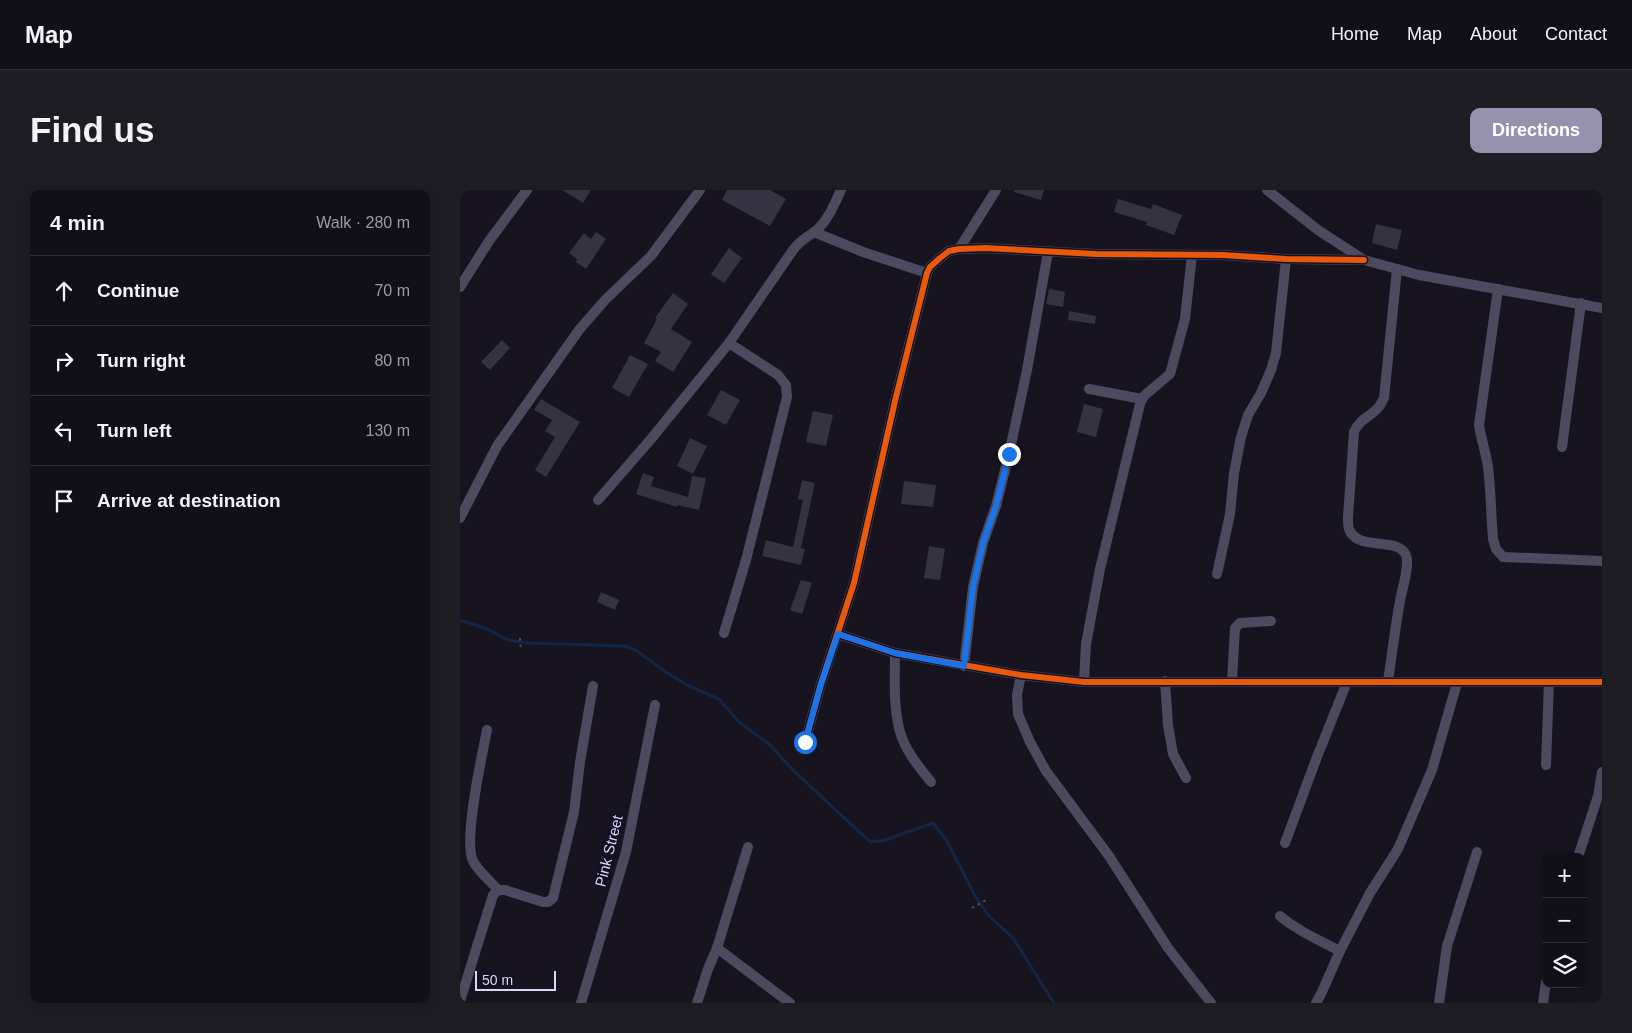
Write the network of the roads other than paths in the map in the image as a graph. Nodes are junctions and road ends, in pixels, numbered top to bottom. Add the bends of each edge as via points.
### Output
1 (527, 190) edge
2 (700, 190) edge
3 (841, 190) edge
4 (996, 190) edge
5 (1267, 190) edge
6 (814, 232) junction
7 (958, 249) junction
8 (1048, 252) junction
9 (1192, 255) junction
10 (1286, 259) junction
11 (1364, 260) junction
12 (1397, 269) junction
13 (927, 273) junction
14 (460, 287) edge
15 (1498, 289) junction
16 (1580, 303) junction
17 (1602, 308) edge
18 (729, 343) junction
19 (1089, 389) dead end
20 (1142, 399) junction
21 (1562, 447) dead end
22 (598, 500) dead end
23 (460, 518) edge
24 (1602, 560) edge
25 (1217, 574) dead end
26 (1271, 621) dead end
27 (724, 633) dead end
28 (838, 634) junction
29 (895, 653) junction
30 (964, 666) junction
31 (1021, 675) junction
32 (1165, 681) junction
33 (1232, 681) junction
34 (1084, 682) junction
35 (1346, 682) junction
36 (1388, 682) junction
37 (1549, 682) junction
38 (1602, 682) edge
39 (1457, 683) junction
40 (593, 686) dead end
41 (655, 705) dead end
42 (487, 730) dead end
43 (805, 742) dead end
44 (1546, 766) dead end
45 (1602, 772) edge
46 (1186, 778) dead end
47 (931, 782) dead end
48 (1285, 844) dead end
49 (748, 847) dead end
50 (1477, 852) dead end
51 (1579, 853) edge
52 (498, 890) junction
53 (1280, 916) dead end
54 (717, 948) junction
55 (1340, 951) junction
56 (1545, 988) edge
57 (460, 1001) edge
58 (581, 1003) edge
59 (697, 1003) edge
60 (790, 1003) edge
61 (1211, 1003) edge
62 (1316, 1003) edge
63 (1439, 1003) edge
64 (1543, 1003) edge

1 - 14 street
2 - 23 street via 651,256 578,330 497,446
3 - 6 street via 830,213
4 - 7 street
5 - 11 street via 1318,230
6 - 13 street
6 - 18 street via 793,250
7 - 8 street
7 - 13 street via 949,251
8 - 9 street
8 - 30 street via 1009,454 973,587
9 - 10 street
9 - 20 street via 1185,319 1170,374
10 - 11 street
10 - 25 street via 1276,354 1241,437
11 - 12 street
12 - 15 street
12 - 36 street via 1384,398 1354,432 1348,518 1349,529 1355,537 1395,546 1407,557
13 - 28 street via 854,584
15 - 16 street
15 - 24 street via 1479,425 1489,471 1496,549 1503,557
16 - 17 street
16 - 21 street
18 - 22 street
18 - 27 street via 778,375 786,385 787,397
19 - 20 street
20 - 34 street via 1100,569 1086,644
26 - 33 street via 1240,623 1235,628
28 - 29 street
28 - 43 street
29 - 30 street
29 - 47 street via 900,734 915,762
30 - 31 street
31 - 34 street
31 - 61 street via 1018,714 1046,771 1109,856 1168,948
32 - 33 street
32 - 34 street
32 - 46 street via 1174,754
33 - 35 street
35 - 36 street
35 - 48 street
36 - 39 street
37 - 38 street
37 - 39 street
37 - 44 street
39 - 55 street via 1432,770 1398,849 1370,893
40 - 52 street via 574,812 553,898 542,902
41 - 58 street, Pink Street via 626,852
42 - 52 street via 470,847 472,860
45 - 51 street via 1598,796
49 - 54 street
50 - 63 street via 1447,946
52 - 57 street via 490,903
53 - 55 street via 1298,930
54 - 59 street
54 - 60 street
55 - 62 street
56 - 64 street

